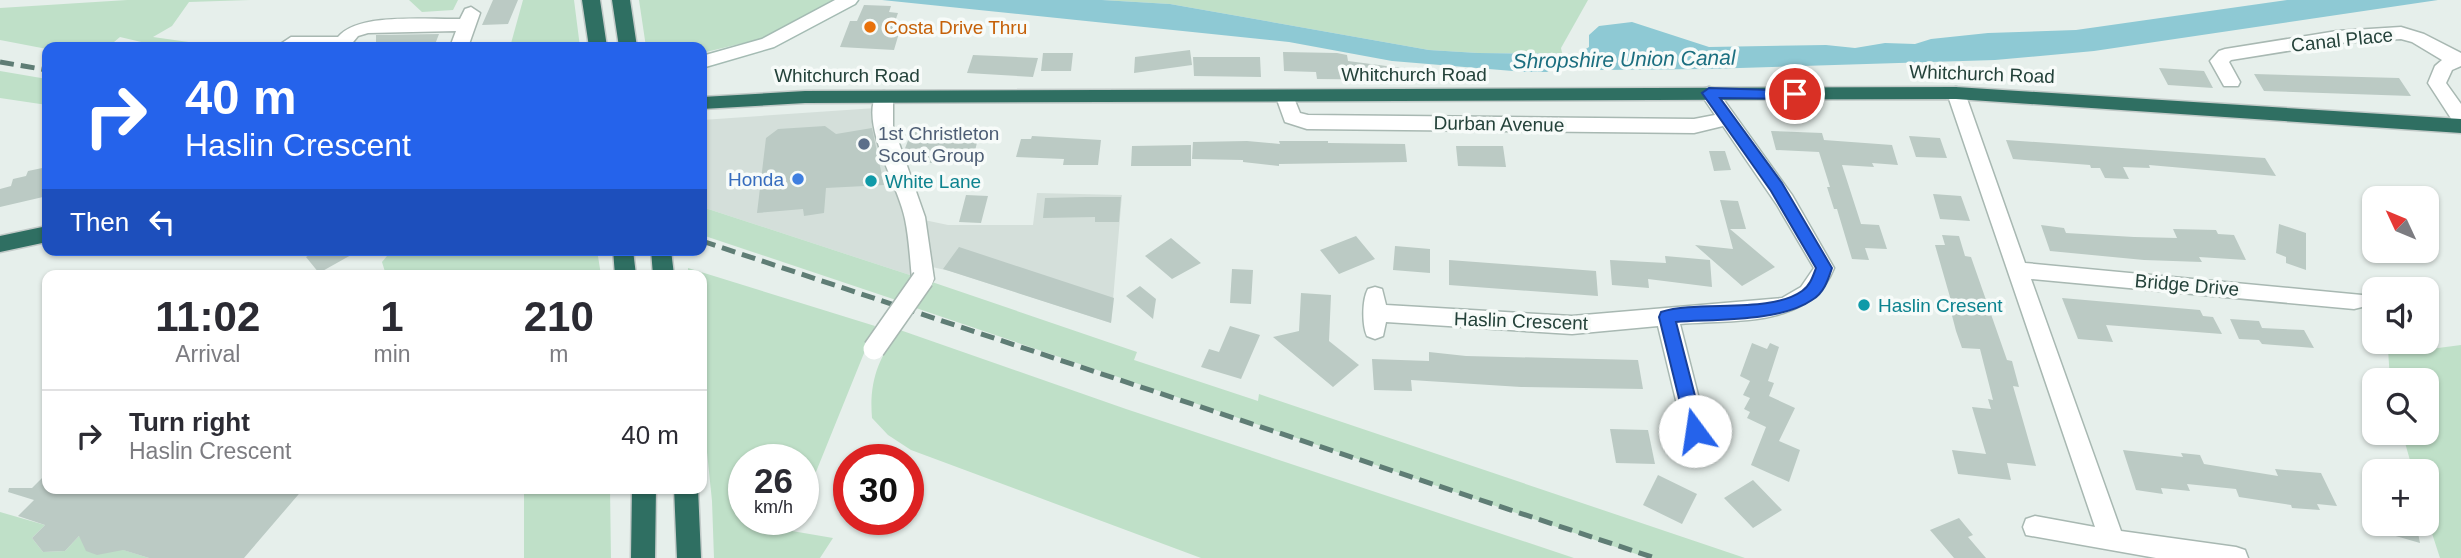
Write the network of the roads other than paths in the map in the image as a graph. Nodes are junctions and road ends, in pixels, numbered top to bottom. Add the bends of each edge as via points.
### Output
1 (592, 0) edge
2 (621, 0) edge
3 (849, 0) edge
4 (346, 42) edge
5 (461, 42) edge
6 (597, 42) edge
7 (627, 42) edge
8 (2458, 60) edge
9 (707, 61) edge
10 (2231, 82) dead end
11 (1709, 93) junction
12 (1956, 93) junction
13 (884, 97) junction
14 (1284, 97) junction
15 (707, 103) edge
16 (2461, 118) edge
17 (1727, 119) junction
18 (2461, 126) edge
19 (42, 234) edge
20 (0, 244) edge
21 (2020, 270) junction
22 (2354, 301) dead end
23 (1375, 313) dead end
24 (1667, 317) junction
25 (874, 349) dead end
26 (1701, 454) dead end
27 (644, 494) edge
28 (687, 494) edge
29 (2035, 527) dead end
30 (2112, 541) junction
31 (643, 558) edge
32 (688, 558) edge
33 (2236, 558) edge

1 - 6 highway
2 - 7 highway
3 - 9 street via 768,43
4 - 5 street via 361,28 468,18
8 - 10 street, Canal Place via 2409,34 2337,37 2225,55 2219,61
8 - 16 street, Canal Place via 2444,66 2437,83
11 - 12 highway, Whitchurch Road
11 - 14 highway, Whitchurch Road
11 - 17 street, Haslin Crescent
12 - 18 highway, Whitchurch Road
12 - 21 street
13 - 14 highway, Whitchurch Road
13 - 15 highway, Whitchurch Road
13 - 25 street, bridge via 883,125 915,217 923,279
14 - 17 street, Durban Avenue via 1292,117 1307,122 1693,126
17 - 24 street, Haslin Crescent via 1776,187 1824,268 1808,296 1782,307
19 - 20 highway
21 - 22 street, Bridge Drive
21 - 30 street
23 - 24 street, Haslin Crescent via 1572,325
24 - 26 street
27 - 31 highway
28 - 32 highway
29 - 30 street
30 - 33 street

